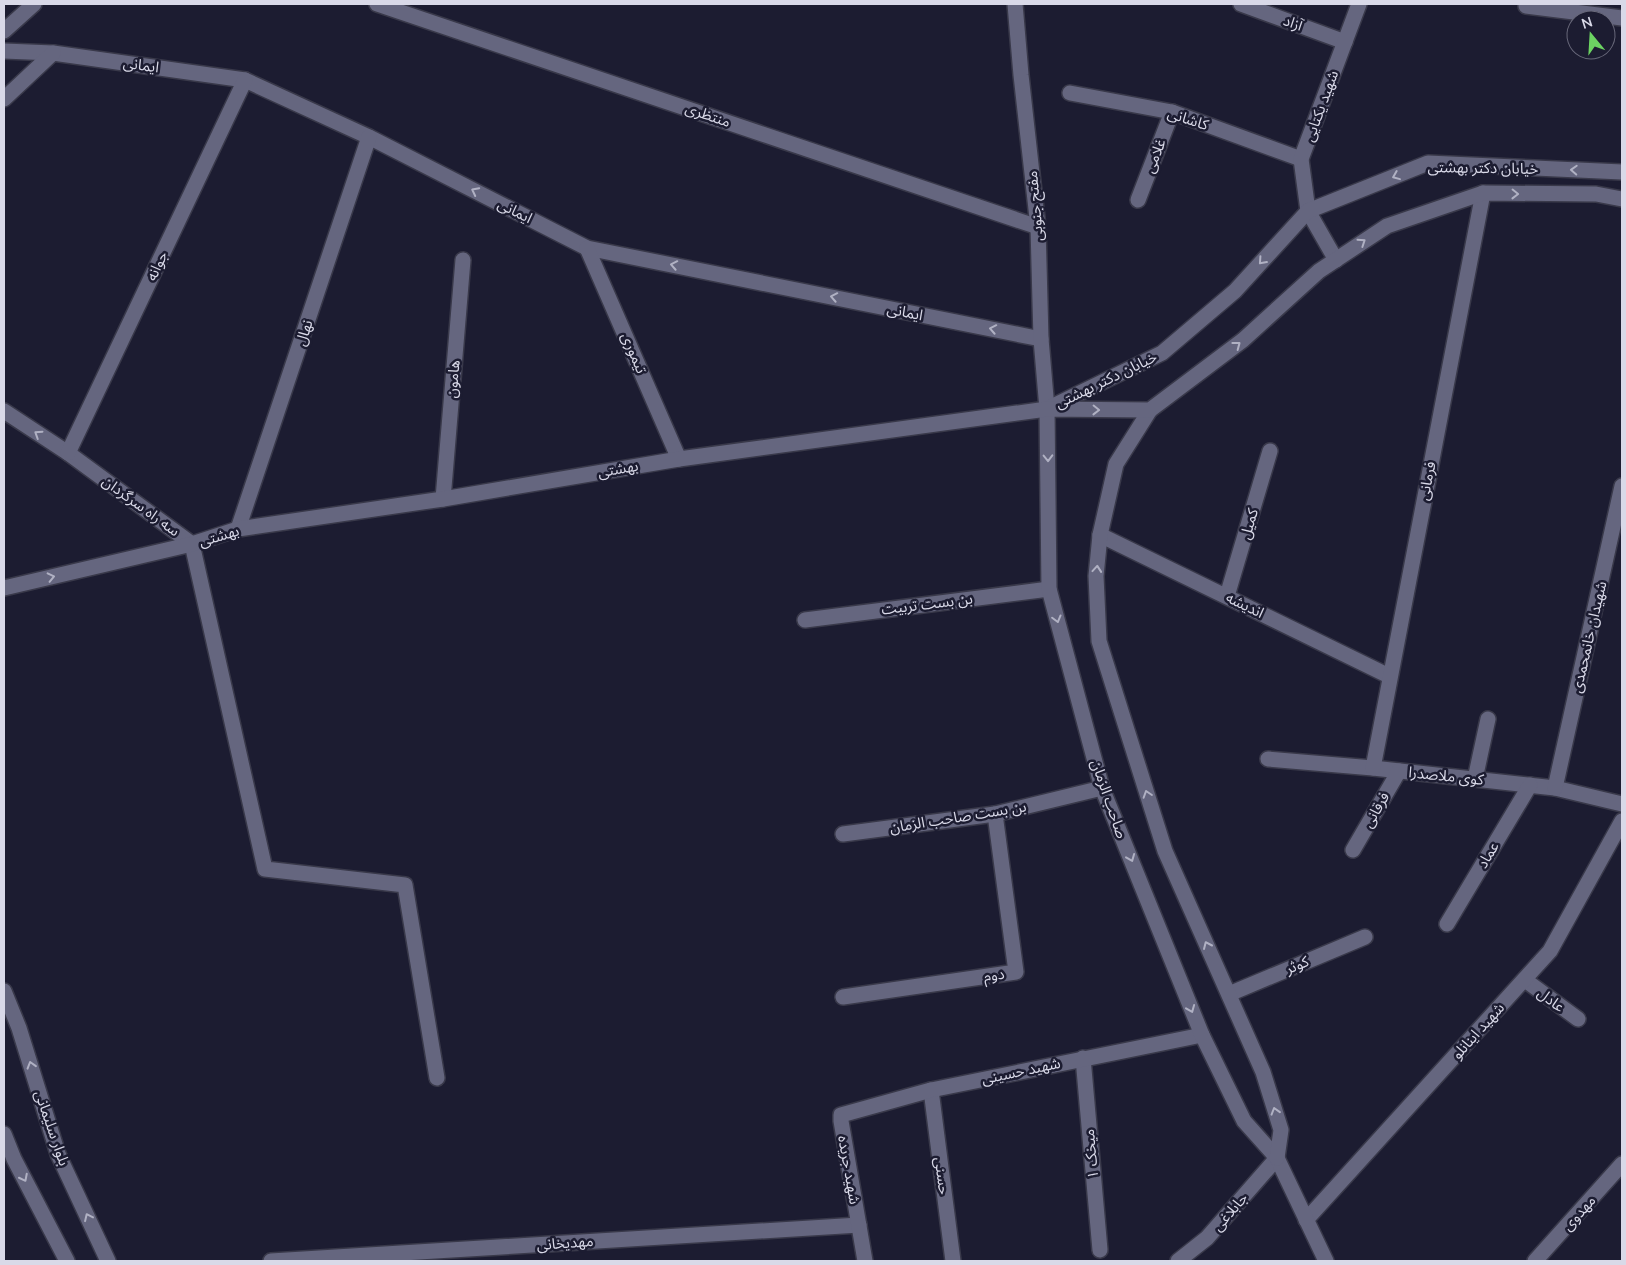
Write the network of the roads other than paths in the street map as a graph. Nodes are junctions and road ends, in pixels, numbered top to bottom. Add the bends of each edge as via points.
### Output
1 (34, 4) edge
2 (377, 4) edge
3 (1015, 4) edge
4 (1241, 4) edge
5 (1359, 4) edge
6 (1526, 6) dead end
7 (1622, 18) edge
8 (4, 31) edge
9 (1345, 42) junction
10 (4, 51) edge
11 (53, 53) junction
12 (245, 80) junction
13 (1070, 93) dead end
14 (4, 100) edge
15 (1172, 112) junction
16 (369, 137) junction
17 (1301, 160) junction
18 (1622, 172) edge
19 (1483, 193) junction
20 (1138, 200) dead end
21 (1622, 200) edge
22 (1308, 211) junction
23 (1038, 227) junction
24 (587, 248) junction
25 (463, 260) dead end
26 (1336, 260) junction
27 (1041, 339) junction
28 (1048, 409) junction
29 (1150, 410) junction
30 (4, 411) edge
31 (1270, 451) dead end
32 (68, 453) junction
33 (680, 459) junction
34 (1622, 486) edge
35 (443, 499) junction
36 (238, 528) junction
37 (1100, 535) junction
38 (192, 544) junction
39 (4, 588) edge
40 (1049, 589) junction
41 (1227, 596) junction
42 (805, 620) dead end
43 (1389, 676) junction
44 (1488, 719) dead end
45 (1268, 759) dead end
46 (1373, 768) junction
47 (1399, 771) junction
48 (1475, 779) junction
49 (1530, 785) junction
50 (1102, 788) junction
51 (1555, 788) junction
52 (1622, 804) edge
53 (996, 814) junction
54 (1622, 821) edge
55 (843, 834) dead end
56 (1353, 850) dead end
57 (1447, 924) dead end
58 (1365, 937) dead end
59 (1525, 980) junction
60 (4, 991) edge
61 (1229, 994) junction
62 (843, 997) dead end
63 (1578, 1019) dead end
64 (1202, 1035) junction
65 (1083, 1058) junction
66 (437, 1078) dead end
67 (931, 1090) junction
68 (841, 1115) joint
69 (4, 1134) edge
70 (9, 1156) edge
71 (1277, 1158) junction
72 (1622, 1164) edge
73 (1306, 1220) junction
74 (859, 1225) junction
75 (1100, 1250) dead end
76 (66, 1261) edge
77 (108, 1261) edge
78 (271, 1261) edge
79 (865, 1261) edge
80 (953, 1261) edge
81 (1178, 1261) edge
82 (1326, 1261) edge
83 (1535, 1261) edge

1 - 8 street
2 - 23 street, منتظری
3 - 23 street, مفتح جنوبی
4 - 9 street, آزاد
5 - 9 street, شهید یکتایی
6 - 7 street
9 - 17 street, شهید یکتایی
10 - 11 street, ایمانی
11 - 12 street, ایمانی
11 - 14 street
12 - 16 street, ایمانی
12 - 32 street, جوانه
13 - 15 street, کاشانی
15 - 17 street, کاشانی
15 - 20 street, غلامی
24 -> 16 street, ایمانی
16 - 36 street, نهال
17 - 22 street, شهید یکتایی
18 -> 22 street, خیابان دکتر بهشتی via 1428,163
19 -> 21 street, خیابان دکتر بهشتی via 1596,194
26 -> 19 street, خیابان دکتر بهشتی via 1387,226
19 - 43 street, فرمانی
22 - 26 street
22 -> 28 street, خیابان دکتر بهشتی via 1235,291 1162,353
23 - 27 street, مفتح جنوبی
27 -> 24 street, ایمانی
24 - 33 street, تیموری
25 - 35 street, هامون
29 -> 26 street, خیابان دکتر بهشتی via 1243,340 1319,271
27 - 28 street, مفتح جنوبی
28 -> 29 street, خیابان دکتر بهشتی
28 - 33 street, بهشتی
28 -> 40 street, صاحب الزمان
29 - 37 street via 1116,464
32 -> 30 street, سه راه سرگردان
31 - 41 street, کمیل
32 - 38 street, سه راه سرگردان
33 - 35 street, بهشتی
34 - 51 street, شهیدان خانمحمدی
35 - 36 street, بهشتی
36 - 38 street, بهشتی
37 - 41 street, اندیشه
61 -> 37 street via 1165,851 1099,641 1096,576
39 -> 38 street, سه راه سرگردان
38 - 66 street via 265,869 405,885
40 - 42 street, بن بست تربیت
40 -> 50 street, صاحب الزمان
41 - 43 street, اندیشه
43 - 46 street, فرمانی
44 - 48 street
45 - 46 street, کوی ملاصدرا
46 - 47 street, کوی ملاصدرا
47 - 48 street, کوی ملاصدرا
47 - 56 street, فرقانی
48 - 49 street, کوی ملاصدرا
49 - 51 street, کوی ملاصدرا
49 - 57 street, عماد
50 - 53 street, بن بست صاحب الزمان
50 -> 64 street, صاحب الزمان
51 - 52 street, کوی ملاصدرا
53 - 55 street, بن بست صاحب الزمان
53 - 62 street, دوم via 1016,972
54 - 59 street, شهید اینانلو via 1550,951
58 - 61 street, کوثر
59 - 63 street, عادل
59 - 73 street, شهید اینانلو
77 -> 60 street, بلوار سلیمانی via 58,1154 19,1028
71 -> 61 street via 1281,1130 1263,1072
64 - 65 street, شهید حسینی
64 - 71 street, صاحب الزمان via 1244,1121
65 - 67 street, شهید حسینی
65 - 75 street, میخک ۱
67 - 68 street, شهید حسینی
67 - 80 street, حسنی
68 - 74 street, شهید جریده
69 - 70 street
70 -> 76 street
71 - 73 street, صاحب الزمان
71 - 81 street, جابلاغی via 1207,1238
72 - 83 street, مهدوی
73 - 82 street, صاحب الزمان
74 - 78 street, مهدیخانی
74 - 79 street, شهید جریده

